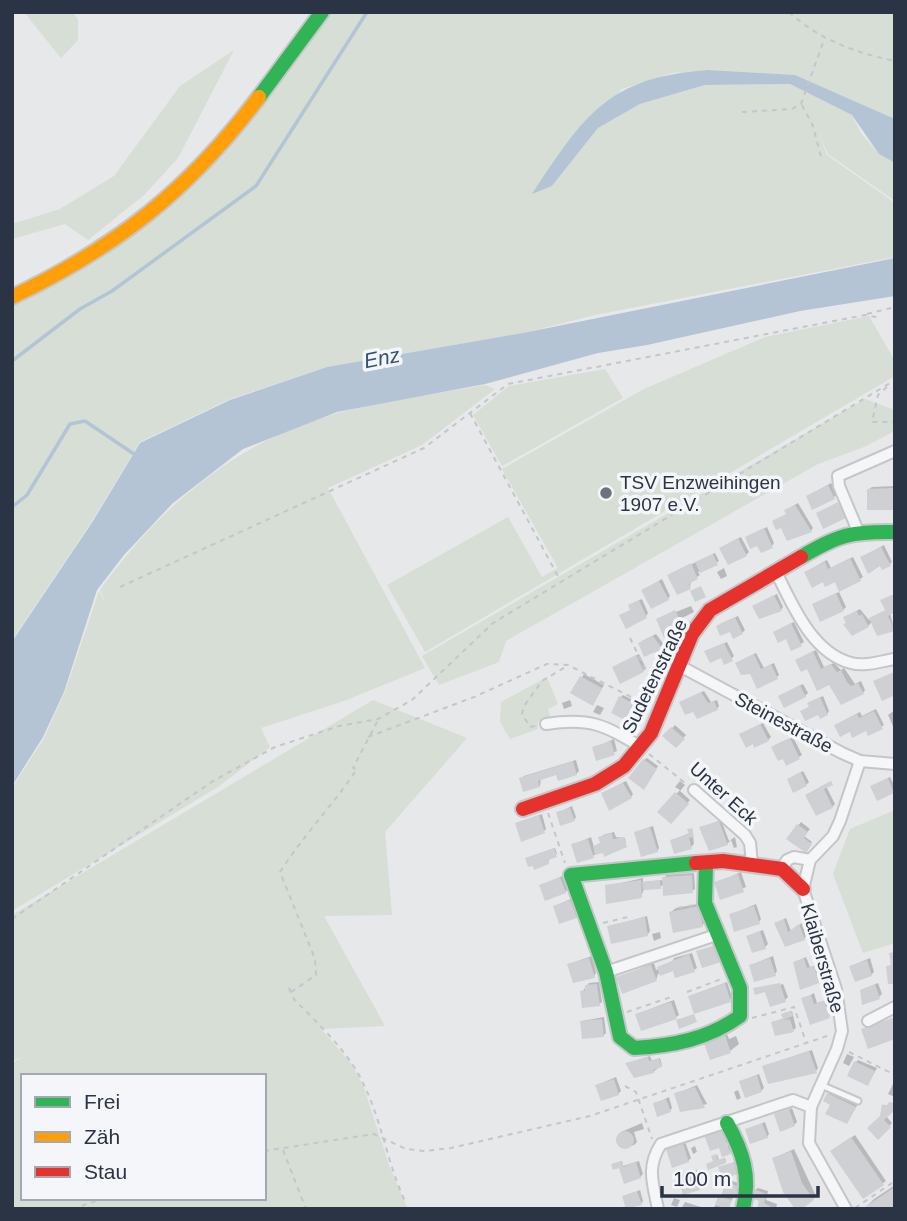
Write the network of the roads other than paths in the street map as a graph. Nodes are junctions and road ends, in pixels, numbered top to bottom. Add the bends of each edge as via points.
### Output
1 (322, 12) edge
2 (12, 297) edge
3 (895, 451) edge
4 (858, 531) junction
5 (895, 531) edge
6 (776, 572) junction
7 (895, 659) edge
8 (678, 665) junction
9 (546, 724) road end
10 (641, 747) junction
11 (860, 761) junction
12 (895, 764) edge
13 (694, 790) road end
14 (523, 809) dead end
15 (810, 860) junction
16 (706, 863) junction
17 (752, 864) junction
18 (782, 869) junction
19 (803, 889) junction
20 (716, 935) junction
21 (606, 972) junction
22 (895, 1007) edge
23 (868, 1021) dead end
24 (821, 1085) junction
25 (858, 1101) dead end
26 (811, 1107) junction
27 (727, 1123) junction
28 (658, 1209) edge
29 (743, 1209) edge
30 (846, 1209) edge

1 - 2 street via 239,126 176,194 103,251
3 - 4 street via 838,476
4 - 5 street, Sudetenstraße
4 - 6 street, Sudetenstraße via 828,541
6 - 7 street via 810,632 837,657 864,664
6 - 8 street, Sudetenstraße via 710,610
8 - 10 street, Sudetenstraße
8 - 11 street, Steinestraße
9 - 10 street via 590,721
10 - 14 street, Sudetenstraße via 611,776
11 - 12 street, Steinestraße
11 - 15 street, Klaiberstraße via 833,836
13 - 17 street, Unter Eck via 745,835
15 - 18 street, Klaiberstraße via 794,857
15 - 19 street, Klaiberstraße
16 - 17 street
16 - 20 street via 705,903
16 - 21 street via 571,875
17 - 18 street
18 - 19 street
19 - 24 street, Klaiberstraße via 836,989 842,1031
20 - 21 street
20 - 21 street via 735,974 742,1002 740,1016 732,1024 665,1046 634,1048 620,1037
22 - 23 street
24 - 25 lane
24 - 26 street, Klaiberstraße
26 - 27 street via 793,1100
26 - 30 street, Klaiberstraße via 809,1143
27 - 28 street via 661,1144 652,1157 650,1172
27 - 29 street via 743,1153 750,1185

